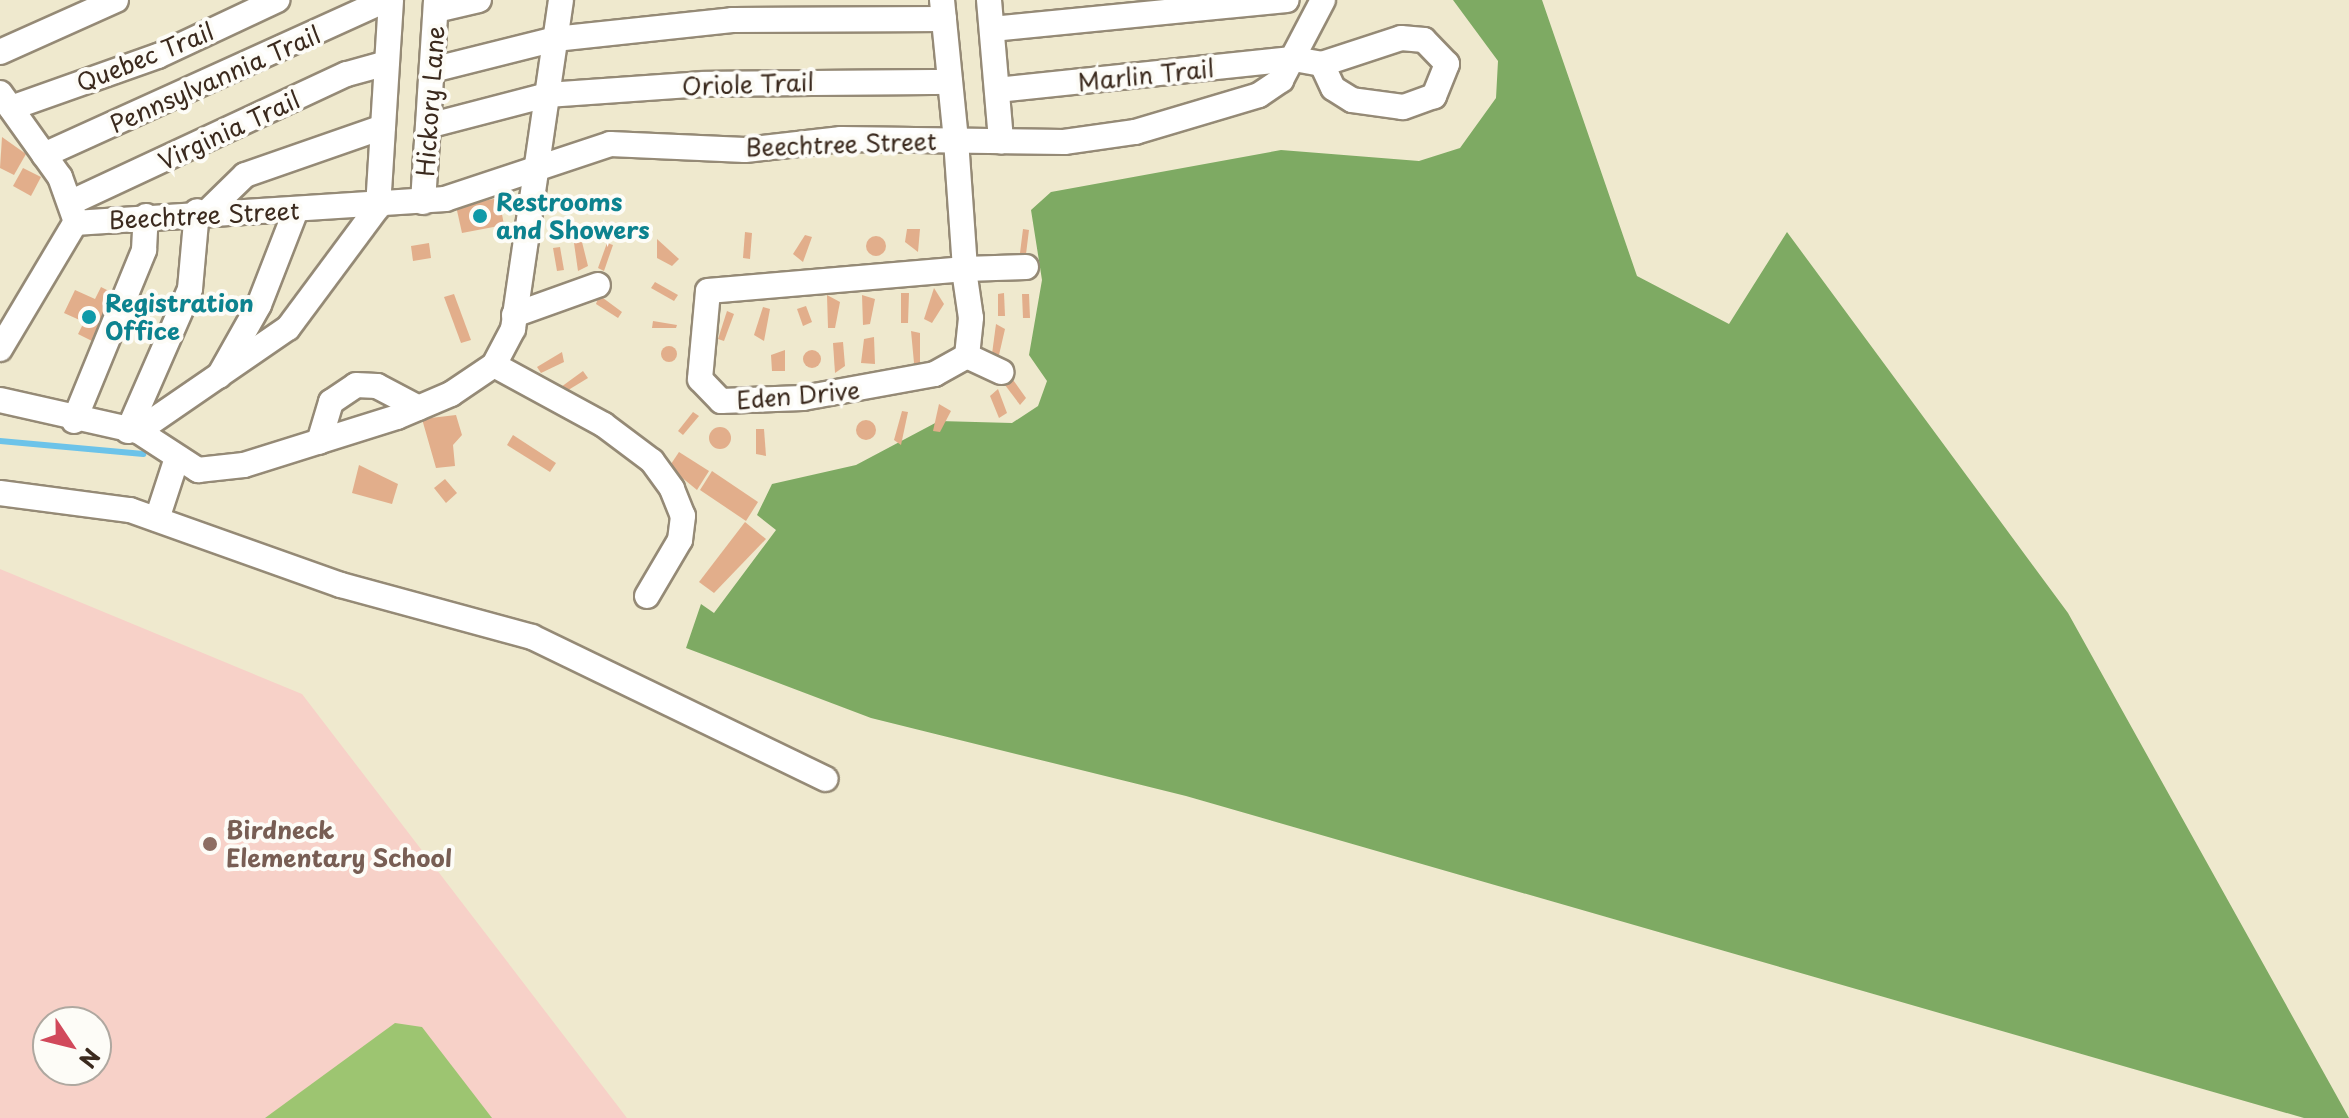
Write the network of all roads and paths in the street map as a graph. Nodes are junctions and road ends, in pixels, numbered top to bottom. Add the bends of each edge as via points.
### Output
1 (116, 0) edge
2 (277, 0) edge
3 (385, 0) edge
4 (391, 0) edge
5 (479, 0) edge
6 (561, 0) edge
7 (989, 0) edge
8 (1287, 0) edge
9 (1323, 0) edge
10 (436, 5) edge
11 (943, 9) edge
12 (992, 29) junction
13 (555, 39) junction
14 (0, 52) edge
15 (1294, 59) junction
16 (387, 63) junction
17 (1322, 64) junction
18 (432, 70) junction
19 (950, 82) junction
20 (997, 90) junction
21 (547, 95) junction
22 (5, 101) edge
23 (428, 126) junction
24 (383, 127) junction
25 (956, 140) junction
26 (1001, 141) junction
27 (44, 155) junction
28 (536, 169) junction
29 (423, 202) junction
30 (378, 207) junction
31 (296, 210) junction
32 (203, 211) junction
33 (73, 212) junction
34 (146, 216) junction
35 (1026, 267) dead end
36 (965, 269) junction
37 (598, 285) dead end
38 (514, 315) junction
39 (0, 349) edge
40 (967, 356) junction
41 (494, 365) junction
42 (1002, 372) dead end
43 (214, 385) junction
44 (0, 400) edge
45 (419, 408) junction
46 (74, 421) junction
47 (133, 431) junction
48 (319, 442) junction
49 (176, 461) junction
50 (0, 493) edge
51 (157, 519) junction
52 (647, 596) dead end
53 (826, 779) dead end

1 - 14 street
2 - 22 street, Quebec Trail via 158,56
3 - 27 street, Pennsylvannia Trail
4 - 16 street
5 - 10 street
6 - 13 street
7 - 12 street
8 - 12 street
9 - 15 street, Beechtree Street
10 - 18 street, Hickory Lane
11 - 13 street via 732,20
11 - 19 street
12 - 20 street
13 - 18 street
13 - 21 street
15 - 17 street, Marlin Trail
15 - 20 street, Marlin Trail
15 - 26 street, Beechtree Street via 1259,95 1186,121 1064,142
16 - 24 street
16 - 33 street, Virginia Trail via 347,74
17 - 17 street via 1401,38 1424,40 1447,64 1434,96 1403,107 1352,100 1333,88
18 - 23 street, Hickory Lane
19 - 21 street, Oriole Trail via 704,84
19 - 25 street
20 - 26 street
21 - 23 street, Oriole Trail
21 - 28 street
22 - 27 street
23 - 29 street, Hickory Lane
24 - 30 street
24 - 32 street via 245,175
25 - 26 street, Beechtree Street
25 - 28 street, Beechtree Street via 841,139 745,150 610,144
25 - 36 street
27 - 33 street
28 - 29 street, Beechtree Street
28 - 38 street
29 - 30 street, Beechtree Street
30 - 31 street, Beechtree Street
30 - 43 street via 288,328
31 - 32 street, Beechtree Street
31 - 43 street via 259,305
32 - 34 street, Beechtree Street
32 - 47 street via 190,289
33 - 34 street, Beechtree Street
33 - 39 street, Beechtree Street
34 - 46 street via 144,250
35 - 36 street
36 - 40 street via 972,338
36 - 40 street, Eden Drive via 708,291 700,379 721,401 803,398 935,374
37 - 38 street
38 - 41 street
40 - 42 street
41 - 45 street
41 - 52 street via 604,425 652,461 672,489 683,516 680,540
43 - 47 street
44 - 46 street
45 - 48 street
45 - 48 street via 377,386 356,385 331,402
46 - 47 street
47 - 49 street
48 - 49 street via 244,465 198,470
49 - 51 street
50 - 51 street via 113,506
51 - 53 street via 341,585 532,637

